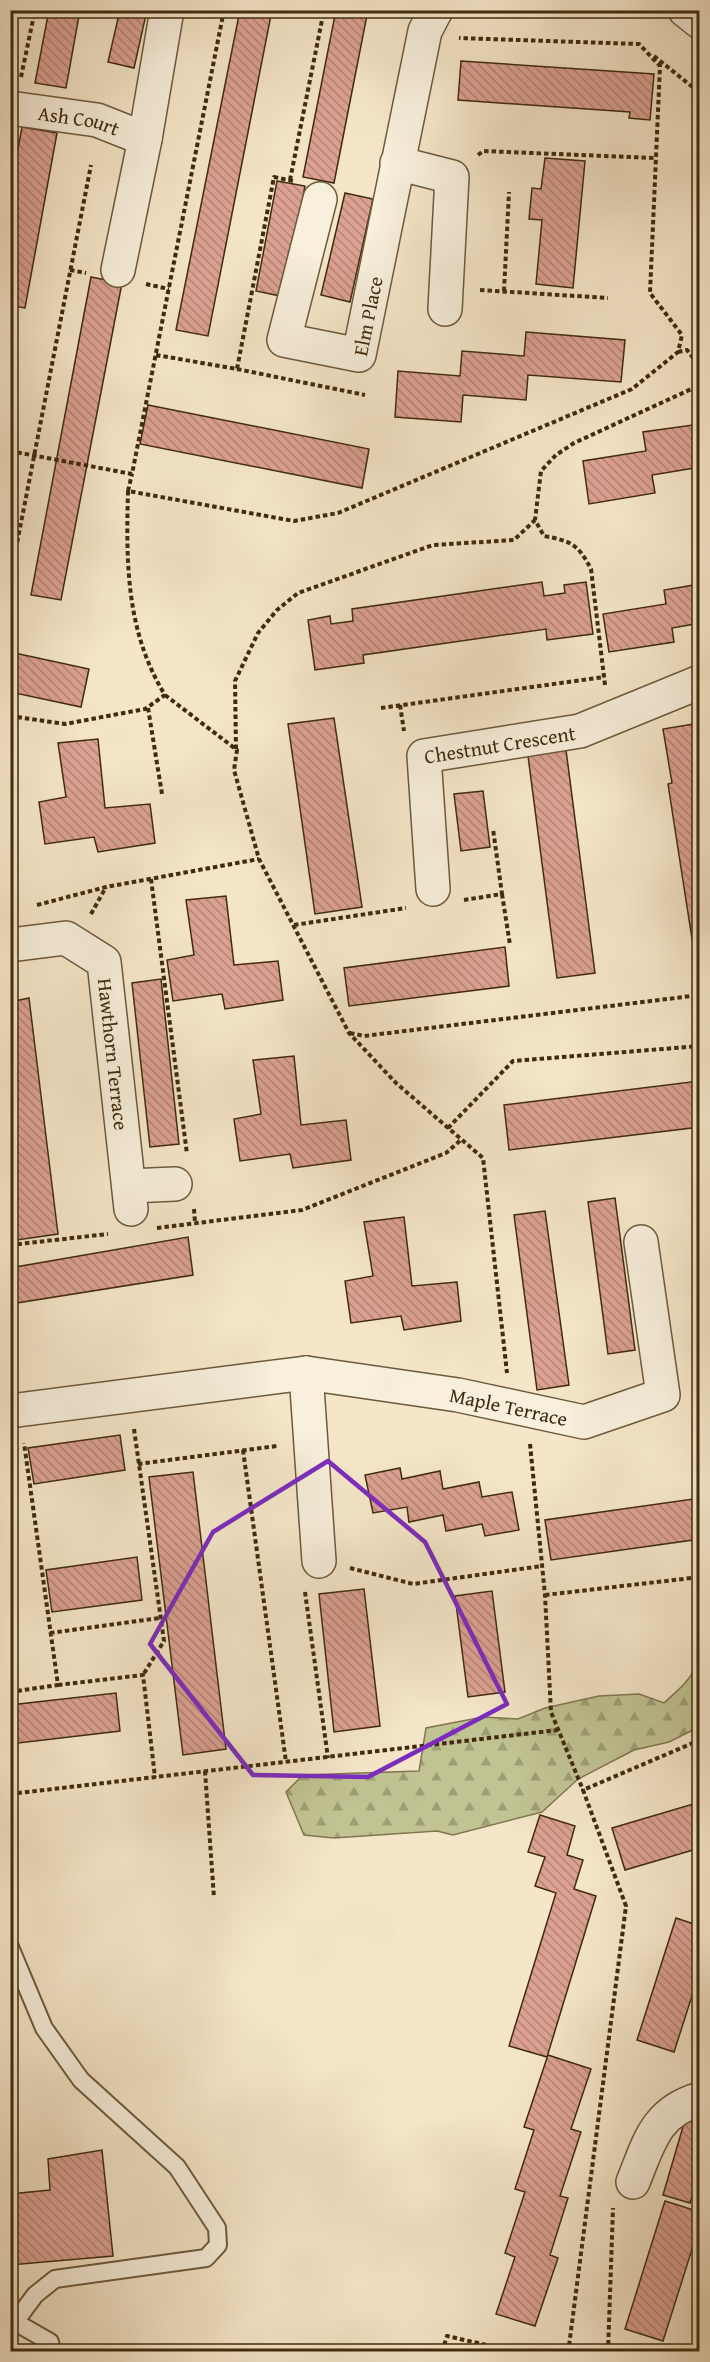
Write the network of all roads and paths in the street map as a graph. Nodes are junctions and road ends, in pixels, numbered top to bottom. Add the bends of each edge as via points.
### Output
1 (35, 10) edge
2 (167, 10) edge
3 (224, 10) edge
4 (324, 10) edge
5 (430, 23) edge
6 (649, 53) junction
7 (699, 93) edge
8 (12, 109) edge
9 (145, 139) junction
10 (655, 159) junction
11 (397, 163) junction
12 (91, 165) dead end
13 (452, 177) junction
14 (290, 180) dead end
15 (509, 192) dead end
16 (320, 199) dead end
17 (118, 270) dead end
18 (504, 291) junction
19 (446, 298) joint
20 (608, 298) dead end
21 (678, 352) junction
22 (699, 367) edge
23 (237, 369) dead end
24 (699, 385) edge
25 (365, 395) dead end
26 (10, 451) edge
27 (33, 455) junction
28 (132, 474) junction
29 (128, 491) junction
30 (535, 520) junction
31 (10, 579) edge
32 (604, 677) junction
33 (699, 682) edge
34 (605, 693) dead end
35 (165, 695) junction
36 (148, 708) junction
37 (381, 708) dead end
38 (10, 716) edge
39 (237, 750) junction
40 (162, 794) dead end
41 (259, 859) junction
42 (151, 879) junction
43 (433, 889) dead end
44 (502, 894) dead end
45 (32, 907) dead end
46 (10, 945) edge
47 (510, 945) dead end
48 (699, 995) edge
49 (349, 1033) junction
50 (699, 1046) edge
51 (448, 1128) junction
52 (462, 1139) junction
53 (185, 1182) junction
54 (138, 1208) junction
55 (195, 1223) junction
56 (110, 1234) dead end
57 (641, 1242) dead end
58 (10, 1245) edge
59 (10, 1347) edge
60 (306, 1373) junction
61 (129, 1396) junction
62 (519, 1408) junction
63 (15, 1411) edge
64 (311, 1442) junction
65 (243, 1450) junction
66 (138, 1464) junction
67 (319, 1561) junction
68 (542, 1566) junction
69 (699, 1577) edge
70 (545, 1595) junction
71 (160, 1618) junction
72 (50, 1633) junction
73 (143, 1675) junction
74 (58, 1685) junction
75 (10, 1692) edge
76 (558, 1731) junction
77 (699, 1740) edge
78 (328, 1758) junction
79 (286, 1762) junction
80 (205, 1771) junction
81 (156, 1777) junction
82 (583, 1790) junction
83 (10, 1794) edge
84 (214, 1898) dead end
85 (10, 1947) edge
86 (699, 2099) edge
87 (589, 2188) junction
88 (597, 2190) dead end
89 (623, 2194) joint
90 (13, 2323) edge
91 (52, 2352) edge
92 (442, 2352) edge
93 (517, 2352) edge
94 (572, 2352) edge
95 (608, 2352) edge

1 - 8 path
2 - 9 street, Ash Court
3 - 28 path
4 - 14 path
5 - 6 path via 639,44
5 - 11 street, Elm Place
6 - 7 path
6 - 10 path via 660,66
8 - 9 street, Ash Court via 98,120
9 - 17 street, Ash Court
10 - 13 path via 483,151
10 - 21 path via 650,293 682,335
11 - 13 street
11 - 16 street, Elm Place via 359,355 284,340
12 - 27 path
13 - 19 street
15 - 18 path
18 - 19 path
18 - 20 path
21 - 22 path via 687,350
21 - 29 path via 632,389 338,513 294,521
23 - 25 path
24 - 30 path via 556,455 542,471
26 - 27 path
27 - 28 path
27 - 31 path
28 - 29 path
29 - 35 path via 126,567 133,614 144,654
30 - 32 path via 544,536 571,541 591,569
30 - 39 path via 514,540 432,545 298,593 258,633 235,681
32 - 34 path
32 - 37 path
33 - 43 street, Chestnut Crescent via 580,731 424,756
35 - 36 path
35 - 39 path
36 - 38 path via 65,724
36 - 40 path
39 - 41 path via 234,770
41 - 42 path
41 - 49 path
42 - 45 path
42 - 53 path
44 - 47 path
46 - 54 street, Hawthorn Terrace via 66,938 104,962
48 - 49 path via 364,1036
49 - 51 path via 396,1083
50 - 51 path via 513,1061
51 - 52 path
52 - 55 path via 446,1153 302,1210
52 - 62 path via 483,1158
53 - 54 street
53 - 55 path
54 - 55 path
56 - 58 path
57 - 62 street, Maple Terrace via 663,1395 584,1422
59 - 63 path
60 - 61 street, Maple Terrace
60 - 62 street, Maple Terrace
60 - 64 street
61 - 63 street, Maple Terrace
61 - 66 path
62 - 68 path
63 - 72 path
64 - 65 path
64 - 67 street
65 - 66 path
65 - 79 path
66 - 71 path
67 - 68 path via 413,1584
67 - 78 path via 304,1584
68 - 70 path
69 - 70 path
70 - 76 path via 551,1712
71 - 72 path
71 - 73 path via 164,1641
72 - 74 path
73 - 74 path
73 - 81 path
74 - 75 path
76 - 78 path
76 - 82 path
77 - 82 path
78 - 79 path
79 - 80 path
80 - 81 path
80 - 84 path
81 - 83 path
82 - 87 path via 626,1906
85 - 90 lane via 45,2028 57,2046 81,2080 177,2167 217,2228 218,2245 207,2258 55,2279 35,2295
86 - 89 street via 681,2104 658,2123
87 - 88 path
87 - 94 path via 569,2346
89 - 95 path
90 - 91 lane via 50,2342
92 - 93 path via 447,2336

